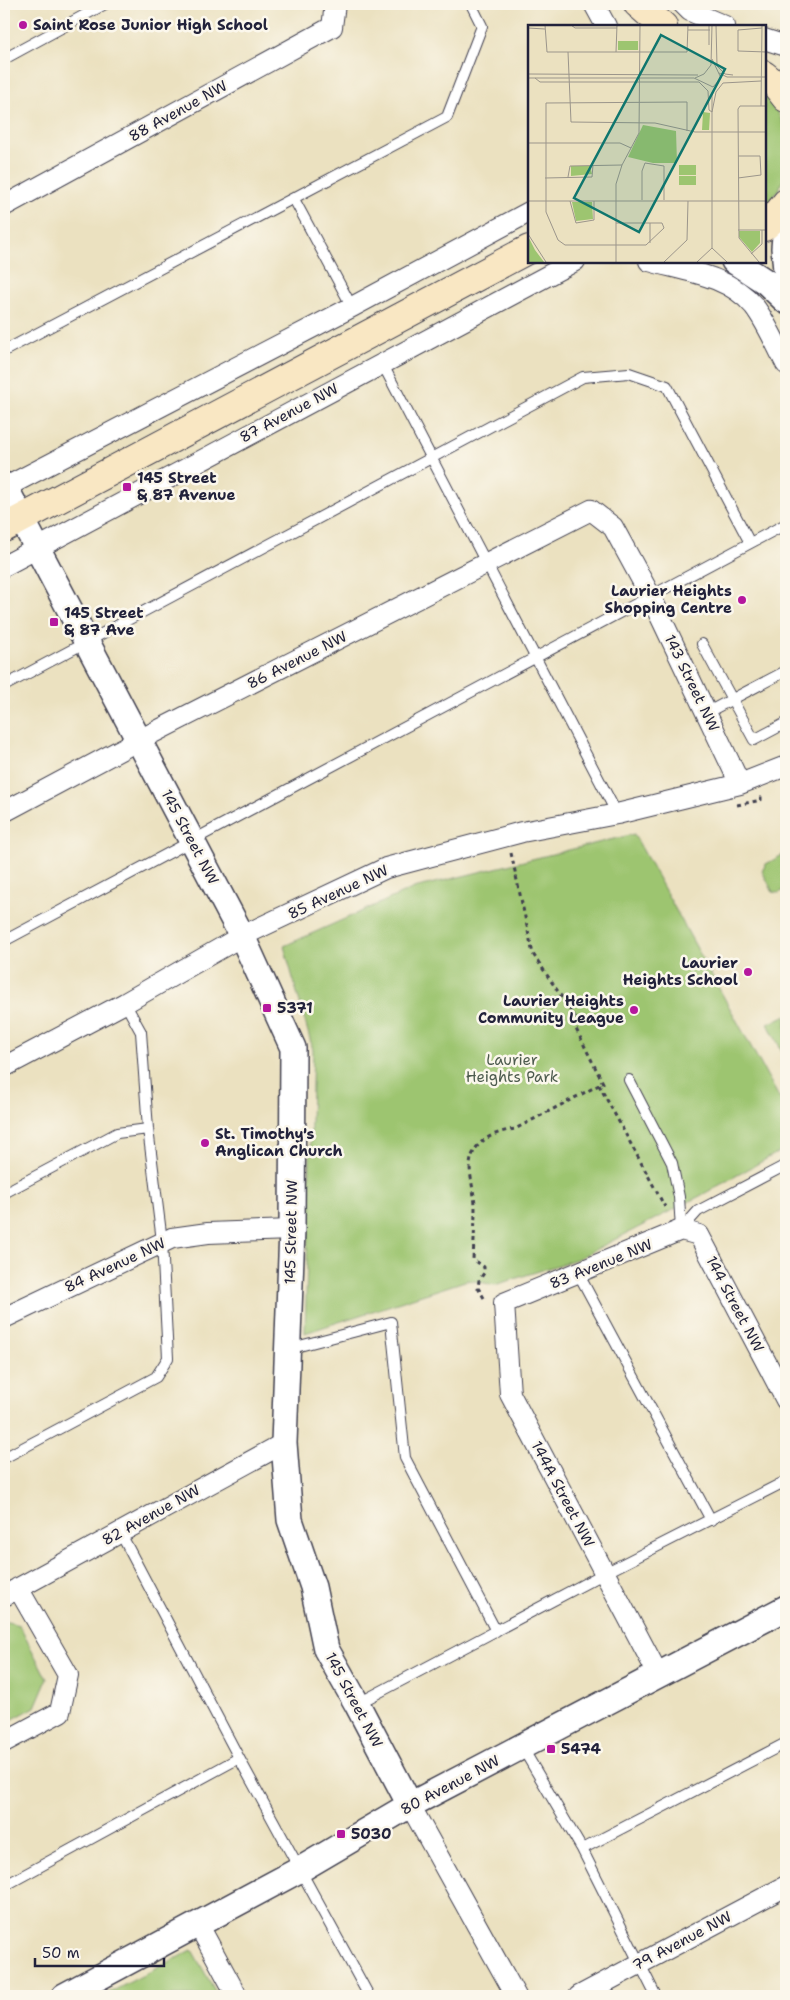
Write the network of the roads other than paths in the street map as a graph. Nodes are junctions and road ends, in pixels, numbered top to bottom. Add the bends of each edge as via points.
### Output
1 (105, 4) edge
2 (335, 4) edge
3 (471, 4) edge
4 (594, 4) edge
5 (628, 4) edge
6 (638, 4) edge
7 (682, 4) edge
8 (605, 25) edge
9 (633, 25) edge
10 (662, 25) edge
11 (723, 25) edge
12 (765, 39) edge
13 (786, 46) edge
14 (4, 59) edge
15 (765, 74) edge
16 (765, 75) edge
17 (786, 78) edge
18 (786, 98) edge
19 (294, 199) junction
20 (786, 203) edge
21 (4, 206) edge
22 (528, 213) edge
23 (786, 224) edge
24 (765, 226) edge
25 (528, 254) edge
26 (531, 262) edge
27 (573, 262) edge
28 (653, 262) edge
29 (736, 262) edge
30 (786, 270) edge
31 (539, 280) junction
32 (786, 301) edge
33 (352, 307) junction
34 (4, 351) edge
35 (382, 363) junction
36 (786, 364) edge
37 (432, 458) junction
38 (4, 487) edge
39 (591, 510) joint
40 (12, 524) edge
41 (786, 524) edge
42 (750, 543) junction
43 (37, 548) junction
44 (488, 564) junction
45 (4, 566) edge
46 (650, 597) junction
47 (88, 642) junction
48 (702, 644) dead end
49 (535, 658) junction
50 (786, 671) edge
51 (4, 686) edge
52 (732, 699) junction
53 (706, 713) junction
54 (786, 723) edge
55 (139, 740) junction
56 (786, 766) edge
57 (740, 784) junction
58 (4, 812) edge
59 (617, 814) junction
60 (192, 840) junction
61 (242, 936) junction
62 (4, 940) edge
63 (125, 1003) junction
64 (4, 1067) edge
65 (629, 1080) dead end
66 (148, 1129) junction
67 (786, 1165) edge
68 (4, 1193) edge
69 (292, 1230) junction
70 (690, 1233) junction
71 (162, 1241) junction
72 (578, 1273) junction
73 (496, 1298) joint
74 (4, 1316) edge
75 (288, 1349) junction
76 (786, 1400) edge
77 (284, 1443) junction
78 (4, 1458) edge
79 (786, 1481) edge
80 (711, 1520) junction
81 (120, 1532) junction
82 (605, 1573) junction
83 (11, 1592) edge
84 (786, 1608) edge
85 (496, 1631) junction
86 (658, 1674) junction
87 (357, 1704) junction
88 (4, 1742) edge
89 (786, 1743) edge
90 (521, 1746) junction
91 (240, 1758) junction
92 (410, 1805) junction
93 (582, 1849) junction
94 (301, 1869) junction
95 (4, 1886) edge
96 (786, 1886) edge
97 (198, 1924) junction
98 (639, 1964) junction
99 (64, 1996) edge
100 (238, 1996) edge
101 (369, 1996) edge
102 (516, 1996) edge
103 (578, 1996) edge
104 (656, 1996) edge

1 - 14 lane
2 - 21 street, 88 Avenue NW via 332,27
3 - 19 lane via 482,26 448,117
4 - 8 street
5 - 9 main road
6 - 10 main road
7 - 11 street via 690,11
12 - 13 street
15 - 17 street
16 - 18 main road
19 - 33 lane
19 - 34 lane
20 - 24 main road
22 - 33 street
23 - 30 street
25 - 40 main road
26 - 31 street
27 - 31 street, 87 Avenue NW
28 - 36 street via 714,278 737,290 761,317
29 - 32 street via 766,282
31 - 35 street, 87 Avenue NW
33 - 38 street
35 - 37 lane
35 - 43 street, 87 Avenue NW
37 - 42 lane via 583,377 629,373 666,386
37 - 44 lane
37 - 47 lane
38 - 40 street, 145 Street NW
39 - 44 street, 86 Avenue NW
39 - 46 street, 143 Street NW via 613,527
40 - 43 street, 145 Street NW
41 - 42 lane
42 - 46 lane
43 - 45 street, 87 Avenue NW
43 - 47 street, 145 Street NW
44 - 49 lane
44 - 55 street, 86 Avenue NW
46 - 49 lane
46 - 53 street, 143 Street NW
47 - 51 lane
47 - 55 street, 145 Street NW
48 - 52 lane
49 - 59 lane
49 - 60 lane
50 - 52 lane
52 - 53 lane
52 - 54 lane via 754,740
53 - 57 street, 143 Street NW
55 - 58 street, 86 Avenue NW
55 - 60 street, 145 Street NW
56 - 57 street, 85 Avenue NW
57 - 59 street, 85 Avenue NW
59 - 61 street, 85 Avenue NW via 522,832 386,868
60 - 61 street, 145 Street NW
60 - 62 lane
61 - 63 street, 85 Avenue NW
61 - 69 street, 145 Street NW via 293,1048
63 - 64 street, 85 Avenue NW
63 - 66 lane via 142,1032
65 - 70 lane via 672,1163
66 - 68 lane via 118,1133
66 - 71 lane
67 - 70 lane via 698,1212
69 - 71 street, 84 Avenue NW via 208,1233
69 - 75 street, 145 Street NW
70 - 72 street, 83 Avenue NW
70 - 76 street, 144 Street NW
71 - 74 street, 84 Avenue NW
71 - 78 lane via 168,1358 156,1377
72 - 73 street, 83 Avenue NW
72 - 80 lane
73 - 82 street, 144A Street NW via 510,1394
75 - 77 street, 145 Street NW
75 - 85 lane via 391,1322 405,1458
77 - 81 street, 82 Avenue NW
77 - 87 street, 145 Street NW via 290,1520 313,1587 326,1649
79 - 80 lane
80 - 82 lane
81 - 83 street, 82 Avenue NW
81 - 91 lane
82 - 85 lane
82 - 86 street, 144A Street NW
83 - 88 street, 82 Avenue NW via 68,1675 60,1712
84 - 86 street, 80 Avenue NW
85 - 87 lane
86 - 90 street, 80 Avenue NW
87 - 92 street, 145 Street NW
89 - 93 lane
90 - 92 street, 80 Avenue NW
90 - 93 lane
91 - 94 lane
91 - 95 lane
92 - 94 street, 80 Avenue NW
92 - 102 street, 145 Street NW
93 - 98 lane
94 - 97 street, 80 Avenue NW
94 - 101 lane
96 - 98 street, 79 Avenue NW
97 - 99 street, 80 Avenue NW
97 - 100 street
98 - 103 street, 79 Avenue NW
98 - 104 lane

